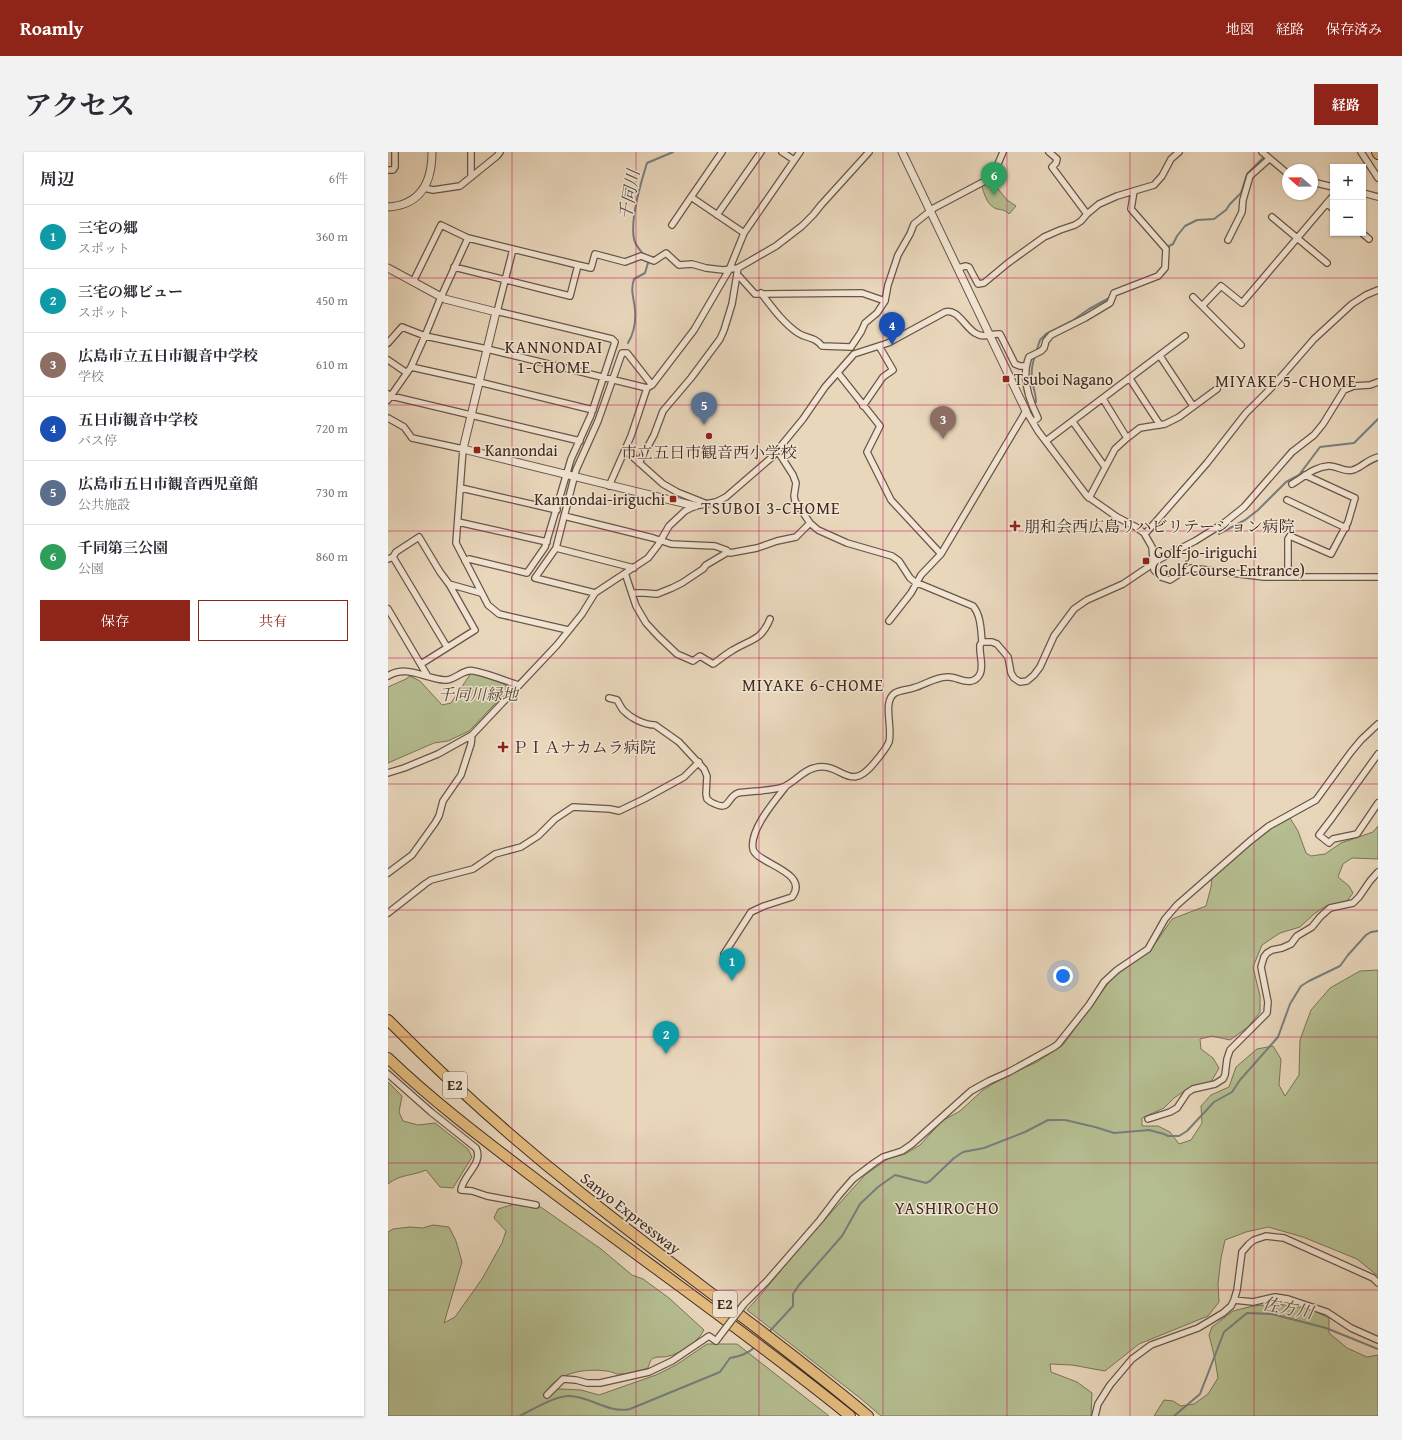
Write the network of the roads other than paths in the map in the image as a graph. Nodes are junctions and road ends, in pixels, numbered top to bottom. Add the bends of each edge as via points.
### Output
1 (395, 152) edge
2 (432, 152) edge
3 (471, 152) edge
4 (500, 152) edge
5 (722, 152) edge
6 (761, 152) edge
7 (782, 152) edge
8 (800, 152) edge
9 (869, 152) edge
10 (902, 152) edge
11 (1003, 152) edge
12 (1049, 152) edge
13 (1179, 152) edge
14 (1262, 152) edge
15 (1361, 152) edge
16 (1269, 159) junction
17 (794, 160) junction
18 (1282, 169) edge
19 (388, 170) edge
20 (471, 177) junction
21 (1378, 178) edge
22 (1318, 183) edge
23 (1330, 185) edge
24 (424, 188) junction
25 (1134, 191) junction
26 (1366, 195) edge
27 (691, 196) junction
28 (1378, 197) edge
29 (1330, 200) edge
30 (1327, 203) junction
31 (1330, 206) edge
32 (388, 207) edge
33 (930, 210) junction
34 (1087, 214) junction
35 (717, 215) junction
36 (1272, 217) dead end
37 (672, 225) dead end
38 (744, 233) junction
39 (1366, 236) edge
40 (468, 238) junction
41 (1297, 239) junction
42 (1369, 239) dead end
43 (1228, 240) dead end
44 (513, 249) junction
45 (1327, 263) dead end
46 (578, 265) junction
47 (454, 267) junction
48 (388, 268) edge
49 (738, 268) junction
50 (958, 268) junction
51 (729, 270) junction
52 (737, 274) junction
53 (505, 280) junction
54 (413, 282) junction
55 (1378, 290) edge
56 (762, 293) junction
57 (441, 297) junction
58 (1193, 297) dead end
59 (885, 301) junction
60 (1202, 306) junction
61 (496, 312) junction
62 (425, 336) junction
63 (991, 336) junction
64 (1185, 336) dead end
65 (388, 342) edge
66 (1241, 345) dead end
67 (879, 346) junction
68 (852, 347) junction
69 (487, 349) junction
70 (854, 354) junction
71 (1160, 356) junction
72 (388, 360) edge
73 (1026, 366) junction
74 (411, 367) junction
75 (407, 373) junction
76 (838, 373) junction
77 (604, 378) junction
78 (1130, 379) junction
79 (613, 380) junction
80 (479, 382) junction
81 (1378, 382) edge
82 (650, 386) junction
83 (1217, 389) dead end
84 (389, 397) edge
85 (1103, 399) junction
86 (863, 406) junction
87 (1193, 406) junction
88 (593, 410) junction
89 (1026, 411) junction
90 (471, 414) junction
91 (388, 418) edge
92 (1033, 422) junction
93 (1073, 422) junction
94 (1160, 425) junction
95 (1128, 438) junction
96 (580, 441) junction
97 (1046, 441) junction
98 (463, 449) junction
99 (624, 450) junction
100 (778, 450) junction
101 (1378, 457) edge
102 (639, 463) junction
103 (1105, 467) junction
104 (1306, 474) junction
105 (566, 475) junction
106 (574, 477) junction
107 (1292, 484) dead end
108 (609, 486) junction
109 (461, 488) junction
110 (1089, 498) junction
111 (1287, 500) dead end
112 (708, 504) junction
113 (695, 506) junction
114 (557, 510) junction
115 (564, 516) junction
116 (458, 522) junction
117 (810, 523) junction
118 (1346, 528) junction
119 (1145, 534) junction
120 (660, 540) junction
121 (547, 542) junction
122 (556, 548) junction
123 (728, 552) junction
124 (941, 554) junction
125 (390, 558) edge
126 (465, 561) junction
127 (1153, 564) junction
128 (634, 568) junction
129 (626, 573) junction
130 (1288, 577) junction
131 (1378, 577) edge
132 (917, 583) junction
133 (449, 584) junction
134 (481, 592) junction
135 (595, 593) junction
136 (633, 593) junction
137 (388, 609) edge
138 (770, 619) dead end
139 (889, 621) dead end
140 (568, 630) junction
141 (982, 642) junction
142 (447, 647) junction
143 (421, 664) junction
144 (389, 674) edge
145 (427, 675) junction
146 (518, 685) junction
147 (609, 698) dead end
148 (1378, 724) edge
149 (472, 735) junction
150 (1378, 754) edge
151 (699, 762) junction
152 (388, 773) edge
153 (787, 785) junction
154 (1378, 803) edge
155 (1378, 872) edge
156 (388, 873) edge
157 (388, 913) edge
158 (724, 954) dead end
159 (388, 1020) edge
160 (388, 1058) edge
161 (388, 1074) edge
162 (1148, 1119) dead end
163 (536, 1205) dead end
164 (1378, 1283) edge
165 (1234, 1300) junction
166 (1378, 1340) edge
167 (547, 1395) dead end
168 (850, 1416) edge
169 (868, 1416) edge
170 (1095, 1416) edge

1 - 19 street via 395,167
2 - 24 street via 431,174
3 - 20 street
4 - 20 street
5 - 27 street
6 - 35 street
7 - 17 street
8 - 17 street
9 - 49 street via 802,226 776,246
10 - 33 street
11 - 33 street via 995,173 990,177
12 - 34 street via 1056,159 1052,167
13 - 25 street via 1171,159 1154,185
14 - 16 street
15 - 21 street
16 - 18 street
16 - 43 street via 1250,176 1242,212
17 - 38 street
20 - 24 street via 460,186 433,190
22 - 23 street
24 - 32 street via 406,203
25 - 34 street via 1099,204
25 - 73 street via 1131,209 1166,249 1165,268 1158,276 1114,293 1110,303 1051,336 1041,351 1029,356
26 - 28 street
27 - 35 street
27 - 37 street
29 - 30 street
30 - 31 street
30 - 41 street
33 - 50 street
33 - 59 street via 914,224 900,252
34 - 50 street via 1075,225 1044,237 984,283 976,282 969,267
35 - 38 street
36 - 41 street
38 - 51 street
39 - 42 street
40 - 44 street
40 - 47 street
40 - 54 street via 441,225
41 - 45 street
41 - 60 street via 1242,303 1221,286
44 - 46 street
44 - 53 street
46 - 51 street via 591,268 595,254 625,262 641,256 654,261 666,252 679,265 692,264
46 - 53 street via 570,296
47 - 53 street
47 - 57 street
48 - 54 street
49 - 51 street
49 - 52 street
50 - 63 street
51 - 82 street via 694,330
52 - 56 street via 755,294
52 - 102 street via 730,311 720,339 663,411
53 - 61 street
54 - 57 street
55 - 119 street via 1352,304 1314,339 1246,413 1207,463
56 - 59 street via 862,293
56 - 68 street via 784,322 799,334 818,341 822,346
57 - 61 street
57 - 62 street
58 - 60 street
59 - 68 street via 877,313 865,323
60 - 66 street
61 - 69 street
61 - 77 street via 612,339 615,342
62 - 65 street via 402,326
62 - 69 street
62 - 74 street
63 - 67 street via 976,334 954,313 947,311
63 - 73 street via 1000,334 1015,364
63 - 89 street
64 - 71 street
67 - 70 street
67 - 86 street via 892,370
68 - 70 street
69 - 77 street
69 - 80 street
70 - 76 street
71 - 78 street
71 - 87 street
72 - 75 street
73 - 92 street via 1030,400 1038,418
74 - 75 street
74 - 80 street
75 - 84 street
76 - 86 street
76 - 100 street
77 - 79 street
77 - 88 street
78 - 85 street
78 - 94 street
79 - 82 street
79 - 82 street via 622,353 627,353
79 - 106 street
80 - 88 street
80 - 90 street
81 - 127 street via 1347,388 1314,435 1292,452 1244,507 1224,523
82 - 99 street
83 - 87 street
84 - 90 street
85 - 93 street
85 - 95 street
86 - 124 street via 880,426 867,452 891,500
87 - 94 street via 1180,417
88 - 96 street
89 - 92 street
89 - 124 street
90 - 96 street
90 - 98 street
91 - 98 street via 404,427 412,438
92 - 97 street
93 - 97 street
93 - 103 street
94 - 95 street via 1140,428
95 - 103 street via 1115,449
96 - 105 street
97 - 110 street
98 - 105 street
98 - 109 street
99 - 102 street
99 - 108 street
100 - 112 street via 733,493
100 - 117 street via 794,475 795,501
101 - 104 street via 1370,459 1354,470 1330,466 1314,469
102 - 112 street via 669,488
103 - 110 street
104 - 107 street
104 - 118 street via 1355,498
105 - 106 street
105 - 114 street
106 - 108 street
106 - 115 street
108 - 113 street
109 - 114 street
109 - 116 street
110 - 119 street
111 - 118 street
112 - 113 street
113 - 120 street via 674,521
114 - 121 street
115 - 120 street
115 - 122 street
116 - 121 street
116 - 126 street via 456,543
117 - 123 street via 796,537 757,548
117 - 132 street via 818,530 847,543 892,556
118 - 130 street via 1331,554 1290,536
119 - 127 street via 1152,547
120 - 123 street via 676,544 714,546
120 - 128 street via 648,558
121 - 126 street via 527,572 469,559
122 - 128 street
122 - 135 street via 534,578
123 - 136 street via 672,588 657,594
124 - 132 street via 921,575
125 - 133 street via 419,537
125 - 142 street
126 - 134 street
127 - 130 street via 1157,574 1166,580 1191,568 1264,577
127 - 141 street via 1123,584 1074,609 1054,636 1040,666 1027,681 1020,682 1014,678 1008,657 997,644
128 - 129 street
129 - 135 street
129 - 136 street
130 - 131 street
132 - 139 street
132 - 141 street via 973,606 980,622
133 - 134 street
133 - 142 street via 475,630
134 - 140 street via 488,605 499,614
135 - 140 street
136 - 138 street via 636,606 652,630 677,654 693,661 700,656 712,664 756,639
137 - 143 street
140 - 146 street
141 - 153 street via 979,653 981,672 974,680 968,682 953,677 940,678 893,695 888,705 888,743 873,765 862,775 855,778 829,767 820,767 802,773
142 - 143 street
143 - 145 street
144 - 145 street via 403,671
145 - 146 street via 447,680 473,670
146 - 149 street
147 - 151 street via 617,700 622,710 635,719 655,726 679,742
148 - 167 street, bridge via 1351,752 1316,800 1269,826 1250,840 1177,905 1165,919 1148,949 1104,982 1058,1044 977,1087 912,1144 865,1168 744,1304 716,1341 709,1336 672,1361 649,1372 600,1384 563,1379
149 - 152 street via 438,754
149 - 156 street via 461,774 442,801 435,823 412,856
150 - 154 street via 1319,835 1328,843 1333,839 1357,834
151 - 153 street via 707,772 707,799 720,806 726,805 735,794
151 - 157 street via 684,776 619,811 570,808 521,847 495,854 473,869 431,880
153 - 158 street via 759,826 752,848 756,855 790,875 795,884 794,894 751,912
155 - 162 street via 1353,903 1330,908 1291,944 1272,950 1264,957 1261,967 1268,1002 1267,1013 1230,1050 1223,1079 1193,1089 1187,1093 1177,1108
159 - 169 highway, Sanyo Expressway / E2 via 525,1147
160 - 168 highway, Sanyo Expressway / E2 via 448,1112 502,1154 769,1352
161 - 163 street via 476,1148 478,1160 464,1180 461,1190
164 - 165 street via 1284,1238 1266,1236 1254,1240 1242,1252
165 - 166 street via 1253,1302 1275,1297 1288,1298 1327,1312 1346,1325
165 - 170 street via 1223,1313 1198,1328 1151,1345 1132,1359 1110,1385 1098,1404

